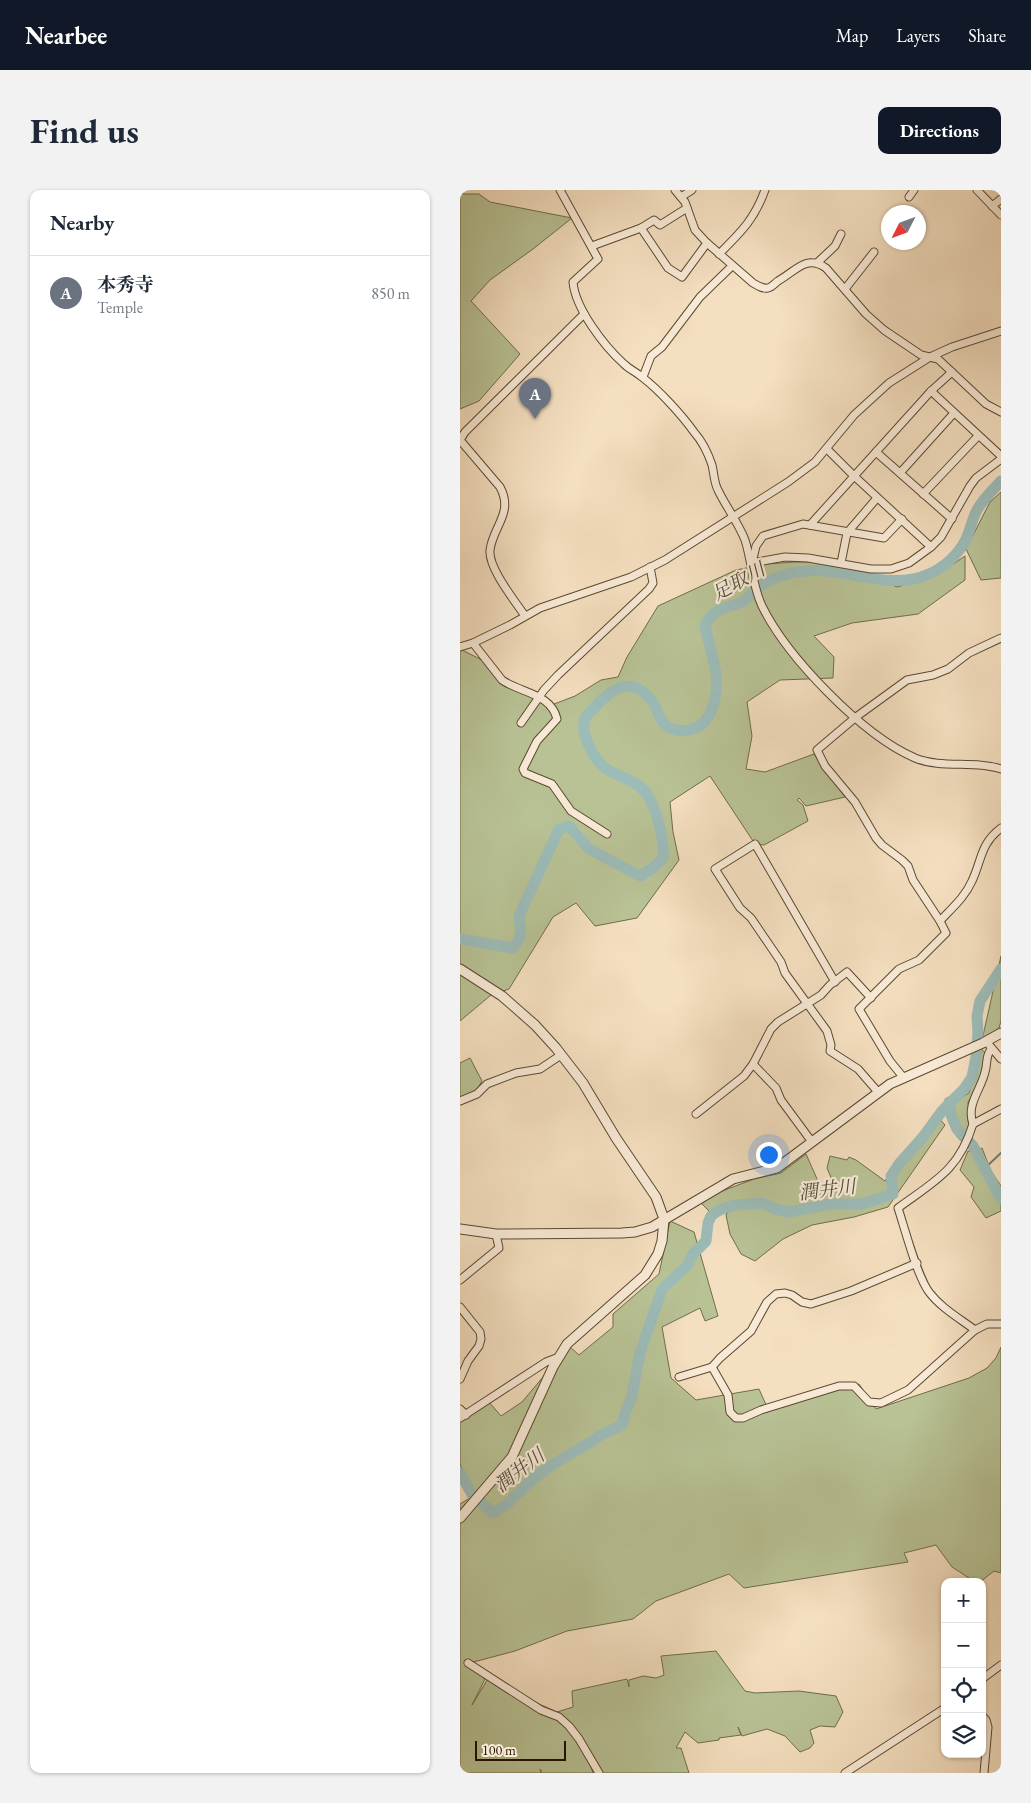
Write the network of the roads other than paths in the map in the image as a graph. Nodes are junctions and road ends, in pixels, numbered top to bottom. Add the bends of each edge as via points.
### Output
1 (560, 190) edge
2 (675, 190) edge
3 (692, 190) edge
4 (765, 190) edge
5 (914, 190) edge
6 (977, 190) edge
7 (909, 196) dead end
8 (681, 197) junction
9 (1001, 199) edge
10 (992, 206) junction
11 (687, 208) junction
12 (1001, 215) edge
13 (641, 228) junction
14 (841, 234) dead end
15 (706, 244) junction
16 (592, 246) junction
17 (874, 252) dead end
18 (719, 254) junction
19 (818, 262) junction
20 (732, 266) junction
21 (845, 289) junction
22 (584, 314) junction
23 (1001, 331) edge
24 (930, 357) junction
25 (952, 372) junction
26 (643, 377) junction
27 (931, 391) junction
28 (954, 412) junction
29 (1001, 412) edge
30 (978, 436) junction
31 (460, 440) edge
32 (827, 449) junction
33 (876, 452) junction
34 (1001, 458) edge
35 (900, 473) junction
36 (853, 475) junction
37 (923, 494) junction
38 (877, 498) junction
39 (733, 516) junction
40 (902, 519) junction
41 (952, 519) junction
42 (810, 525) junction
43 (847, 532) junction
44 (932, 547) junction
45 (752, 563) junction
46 (841, 563) junction
47 (650, 568) junction
48 (525, 616) junction
49 (1001, 638) edge
50 (473, 643) junction
51 (460, 647) edge
52 (540, 696) junction
53 (856, 717) junction
54 (521, 723) dead end
55 (1001, 769) edge
56 (1001, 828) edge
57 (607, 834) dead end
58 (940, 921) junction
59 (460, 969) edge
60 (834, 982) junction
61 (871, 998) junction
62 (807, 1005) junction
63 (1001, 1033) edge
64 (988, 1044) junction
65 (561, 1055) junction
66 (1001, 1059) edge
67 (753, 1064) junction
68 (903, 1077) junction
69 (878, 1092) junction
70 (460, 1101) edge
71 (1001, 1108) edge
72 (696, 1114) dead end
73 (972, 1128) junction
74 (812, 1142) junction
75 (664, 1220) junction
76 (460, 1229) edge
77 (496, 1234) junction
78 (917, 1263) junction
79 (460, 1280) edge
80 (460, 1307) edge
81 (1001, 1324) edge
82 (975, 1330) junction
83 (559, 1358) junction
84 (712, 1367) junction
85 (679, 1377) dead end
86 (460, 1379) edge
87 (462, 1414) edge
88 (462, 1516) edge
89 (468, 1662) dead end
90 (1001, 1665) edge
91 (986, 1676) edge
92 (941, 1711) edge
93 (986, 1720) edge
94 (986, 1750) edge
95 (985, 1758) edge
96 (598, 1773) edge
97 (845, 1773) edge
98 (984, 1773) edge

1 - 16 street
2 - 8 street
3 - 8 street
4 - 18 street via 745,229
5 - 7 street
6 - 10 street
8 - 11 street
9 - 10 street
10 - 12 street
11 - 13 street via 660,225 654,220
11 - 15 street via 695,230
13 - 15 street via 668,268 682,277
13 - 16 street
14 - 19 street via 835,246
15 - 18 street
16 - 22 street via 598,259 573,282
17 - 21 street
18 - 20 street
19 - 20 street via 802,265 769,288 753,283
19 - 21 street
20 - 26 street via 700,297 652,356
21 - 24 street via 866,314 896,340
22 - 26 street via 624,365
22 - 31 street
23 - 24 street
24 - 25 street via 938,359
24 - 32 street via 889,383 854,415
25 - 27 street
25 - 29 street via 986,404
26 - 39 street via 682,417 706,449 717,489
27 - 28 street
27 - 33 street
28 - 30 street
28 - 35 street
30 - 34 street
30 - 37 street
31 - 48 street via 505,496 505,510 490,551 493,566
32 - 36 street
32 - 39 street via 788,482
33 - 35 street
33 - 36 street
34 - 41 street via 976,478
35 - 37 street
36 - 38 street
36 - 42 street
37 - 41 street
38 - 40 street
38 - 43 street
39 - 45 street
39 - 47 street
40 - 43 street via 884,538
40 - 44 street
41 - 44 street
42 - 43 street
42 - 45 street via 803,524 763,536 756,546
43 - 46 street
44 - 46 street via 909,563 891,569
45 - 46 street via 785,557
45 - 53 street via 752,578 759,598 789,648
47 - 48 street
47 - 52 street via 653,583 649,589
48 - 50 street
49 - 53 street via 969,653 948,669 907,680
50 - 51 street
50 - 52 street via 502,680
52 - 54 street
52 - 57 street via 555,712 557,719 537,742 523,769 525,773 552,784 571,811
53 - 55 street via 896,748 916,758 933,763
53 - 58 street via 817,750 882,846 908,866
56 - 58 street via 981,853 966,893
58 - 61 street via 946,933 919,960 899,969
59 - 65 street via 512,1004
60 - 61 street via 847,972
60 - 62 street
60 - 62 street via 755,844 715,869 740,908 761,932
61 - 68 street via 859,1009
62 - 67 street via 771,1029
62 - 69 street via 827,1031 830,1050 858,1069
63 - 64 street
64 - 66 street
64 - 68 street via 963,1051
64 - 73 street via 985,1074 972,1104
65 - 70 street via 540,1069 516,1073 487,1084 477,1094
65 - 75 street via 656,1197
67 - 72 street via 744,1076
67 - 74 street via 776,1088
68 - 69 street
69 - 74 street
71 - 73 street
73 - 78 street via 966,1146 951,1168 898,1208
74 - 75 street via 777,1168 732,1179
75 - 77 street via 635,1232
75 - 83 street via 658,1254 645,1275 574,1336
76 - 77 street
77 - 79 street via 499,1248
78 - 82 street via 928,1291
78 - 84 street via 811,1304 792,1295 776,1294 766,1302 751,1331
80 - 86 street via 480,1332 481,1340
81 - 82 street via 987,1324
82 - 84 street via 908,1390 881,1403 869,1402 854,1386 839,1386 736,1418 730,1412 728,1395
83 - 87 street via 546,1362
83 - 88 street via 512,1457
84 - 85 street
89 - 96 street via 541,1710 559,1717 579,1739
90 - 91 street
92 - 97 street
93 - 94 street
95 - 98 street

